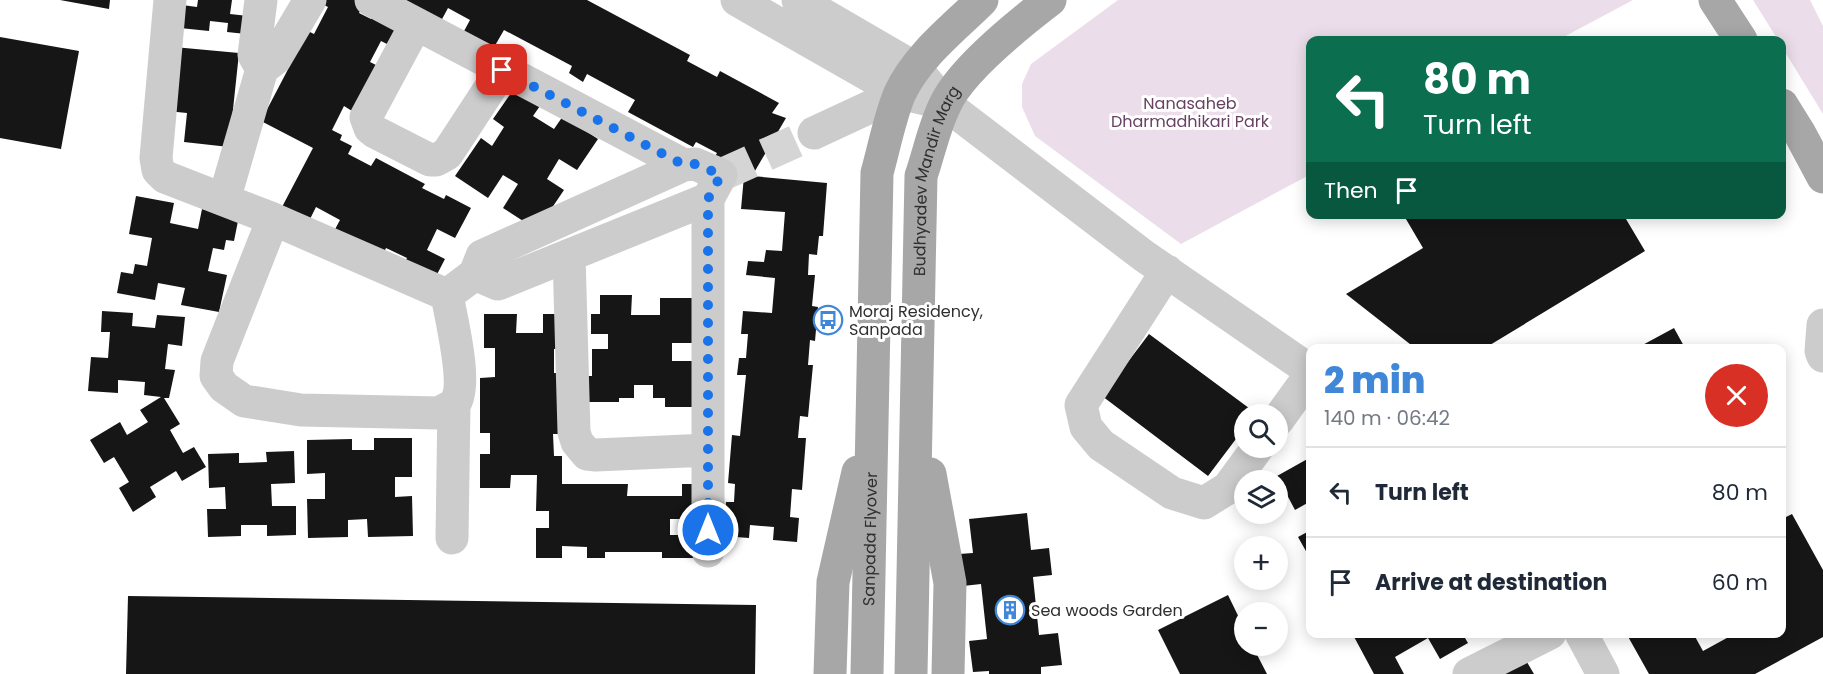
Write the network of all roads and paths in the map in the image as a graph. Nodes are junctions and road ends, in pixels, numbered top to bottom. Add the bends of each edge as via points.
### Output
1 (170, 0) edge
2 (261, 0) edge
3 (310, 0) edge
4 (370, 0) edge
5 (737, 0) edge
6 (798, 0) edge
7 (982, 0) edge
8 (1050, 0) edge
9 (416, 24) junction
10 (262, 69) junction
11 (502, 70) junction
12 (908, 81) junction
13 (945, 104) junction
14 (1786, 111) edge
15 (814, 133) tunnel mouth
16 (684, 165) junction
17 (1823, 177) edge
18 (708, 199) junction
19 (224, 200) junction
20 (273, 219) junction
21 (569, 255) junction
22 (1167, 271) junction
23 (475, 274) junction
24 (447, 295) junction
25 (1823, 325) edge
26 (1823, 356) edge
27 (1306, 369) edge
28 (1306, 380) edge
29 (873, 403) junction
30 (454, 404) junction
31 (917, 404) junction
32 (1288, 406) edge
33 (708, 450) junction
34 (1250, 458) edge
35 (452, 538) dead end
36 (708, 551) dead end
37 (1540, 638) edge
38 (1584, 638) edge
39 (830, 674) edge
40 (867, 674) edge
41 (911, 674) edge
42 (948, 674) edge
43 (1469, 674) edge
44 (1603, 674) edge

1 - 19 street via 158,170 165,177
2 - 10 street via 254,55
3 - 10 street via 275,59
4 - 9 street
5 - 12 street
6 - 12 street
7 - 12 main road via 936,45
8 - 13 main road, Budhyadev Mandir Marg via 967,74
9 - 11 street
9 - 11 street via 366,117 375,132 430,160 442,158
10 - 19 street
11 - 16 street
12 - 13 street
12 - 15 street
12 - 29 main road via 877,173
13 - 22 street
13 - 31 main road, Budhyadev Mandir Marg via 921,177
14 - 17 main road
16 - 18 street via 696,164 721,175
16 - 23 street via 482,256
18 - 21 street
18 - 33 street
19 - 20 street
20 - 24 street
20 - 30 street via 217,361 216,376 224,387 244,401 301,410 439,413
21 - 23 street via 498,284
21 - 33 street via 577,442 587,454 596,455
22 - 27 street
22 - 34 street via 1081,405 1086,427 1101,445 1172,493 1204,503 1228,489
23 - 24 street
24 - 30 street via 460,375 460,392
25 - 26 street
28 - 32 street
29 - 39 main road via 833,582
29 - 40 main road, Sanpada Flyover
30 - 35 street
31 - 41 main road
31 - 42 main road via 950,583
33 - 36 street
37 - 43 street
38 - 44 street

